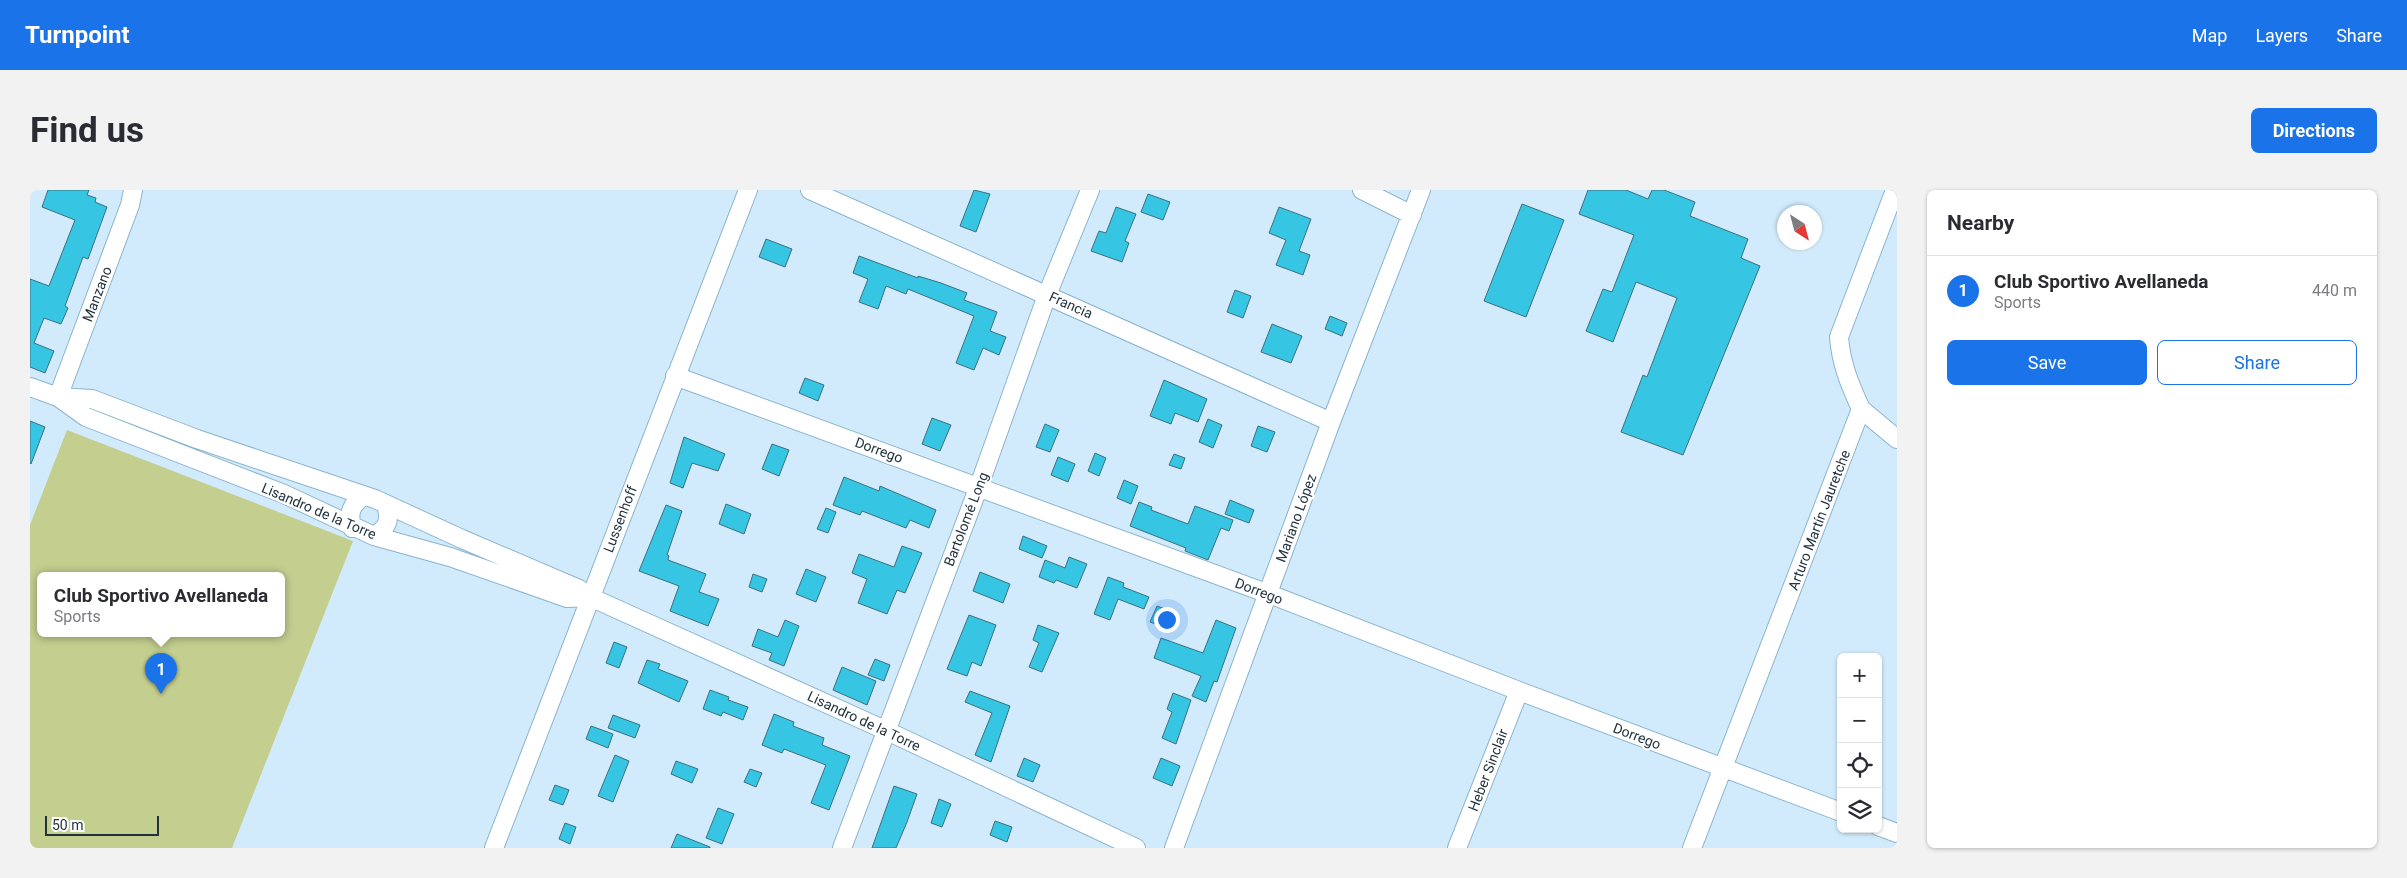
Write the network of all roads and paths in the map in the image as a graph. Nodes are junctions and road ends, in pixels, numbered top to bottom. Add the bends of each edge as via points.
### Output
1 (133, 190) edge
2 (748, 190) edge
3 (810, 190) edge
4 (1090, 190) edge
5 (1362, 190) edge
6 (1422, 190) edge
7 (1895, 190) edge
8 (1412, 215) junction
9 (1047, 295) junction
10 (675, 376) junction
11 (30, 386) edge
12 (58, 397) junction
13 (1861, 409) junction
14 (1331, 422) junction
15 (1897, 439) edge
16 (197, 440) junction
17 (189, 458) junction
18 (292, 473) junction
19 (979, 486) junction
20 (284, 494) junction
21 (364, 496) junction
22 (386, 504) junction
23 (352, 528) junction
24 (374, 536) junction
25 (1269, 594) junction
26 (590, 597) junction
27 (1519, 691) junction
28 (886, 730) junction
29 (1724, 768) junction
30 (1837, 810) edge
31 (1882, 827) edge
32 (1897, 833) edge
33 (494, 848) edge
34 (842, 848) edge
35 (1136, 848) edge
36 (1174, 848) edge
37 (1457, 848) edge
38 (1692, 848) edge

1 - 12 street, Manzano
2 - 10 street, Lussenhoff
3 - 9 street, Francia
4 - 9 street, Bartolomé Long
5 - 8 street
6 - 8 street, Mariano López
7 - 13 street via 1840,337 1840,356
8 - 14 street, Mariano López
9 - 14 street, Francia
9 - 19 street, Bartolomé Long
10 - 19 street, Dorrego
10 - 26 street, Lussenhoff
11 - 12 street, Lisandro de la Torre
12 - 16 street, Lisandro de la Torre via 92,399
12 - 17 street, Lisandro de la Torre via 86,416
13 - 15 street
13 - 29 street, Arturo Martín Jauretche
14 - 25 street, Mariano López
16 - 17 street
16 - 18 street, Lisandro de la Torre
17 - 20 street, Lisandro de la Torre
18 - 20 street
18 - 21 street, Lisandro de la Torre
19 - 25 street, Dorrego
19 - 28 street, Bartolomé Long
20 - 23 street, Lisandro de la Torre
21 - 22 street, Lisandro de la Torre
21 - 23 street via 356,501 350,513
22 - 24 street via 390,520
22 - 26 street, Lisandro de la Torre via 579,589
23 - 24 street, Lisandro de la Torre
24 - 26 street, Lisandro de la Torre via 450,557 567,598
25 - 27 street, Dorrego
25 - 36 street, Mariano López
26 - 28 street, Lisandro de la Torre
26 - 33 street, Lussenhoff
27 - 29 street, Dorrego
27 - 37 street, Heber Sinclair
28 - 34 street, Bartolomé Long
28 - 35 street, Lisandro de la Torre
29 - 30 street, Dorrego
29 - 38 street, Arturo Martín Jauretche
31 - 32 street

